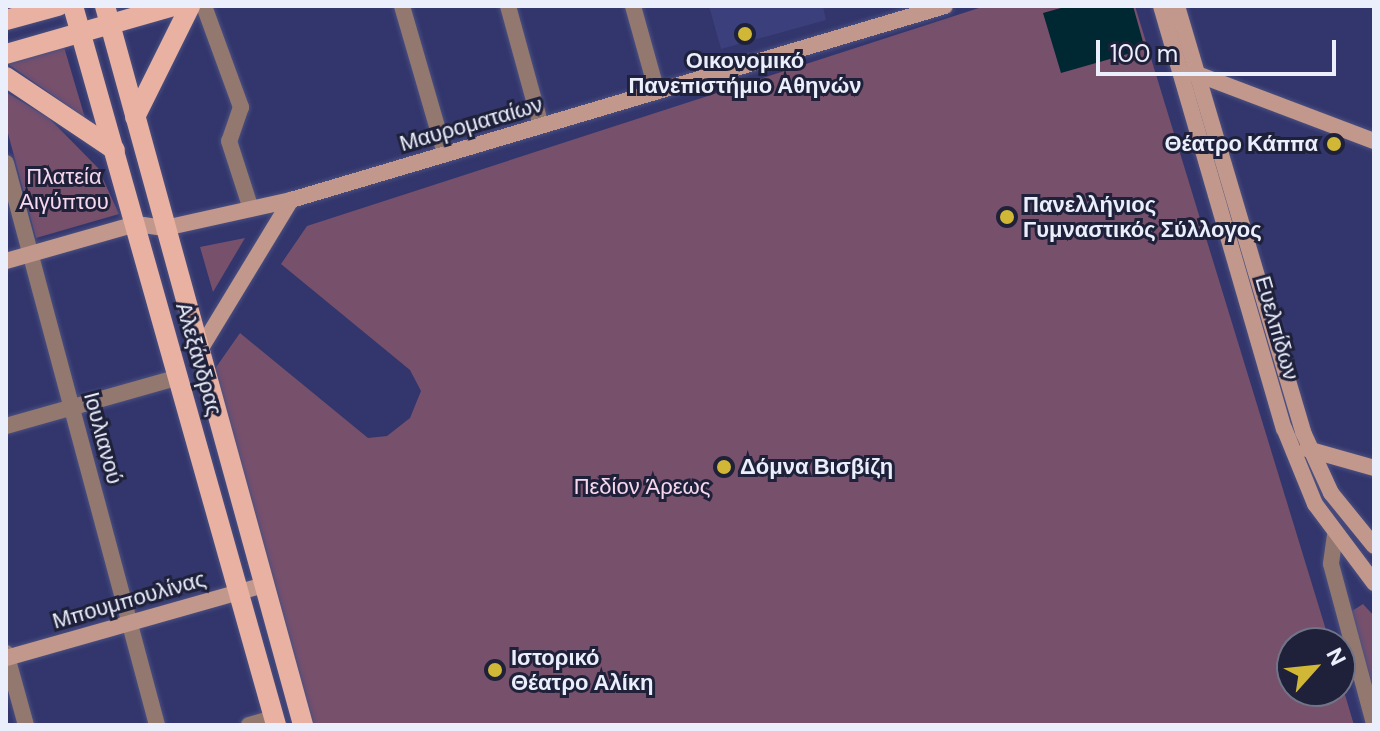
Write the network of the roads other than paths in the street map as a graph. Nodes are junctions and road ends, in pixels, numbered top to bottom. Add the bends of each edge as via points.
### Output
1 (57, 6) edge
2 (73, 6) edge
3 (173, 6) edge
4 (190, 6) edge
5 (204, 6) edge
6 (402, 6) edge
7 (508, 6) edge
8 (633, 6) edge
9 (945, 6) edge
10 (1161, 6) edge
11 (1177, 6) edge
12 (912, 11) edge
13 (108, 15) edge
14 (6, 20) edge
15 (81, 33) junction
16 (6, 54) edge
17 (1179, 67) junction
18 (1197, 74) junction
19 (6, 77) edge
20 (657, 92) junction
21 (135, 117) junction
22 (541, 126) junction
23 (1374, 141) edge
24 (115, 150) junction
25 (445, 154) junction
26 (6, 163) edge
27 (291, 200) junction
28 (251, 209) junction
29 (136, 224) junction
30 (165, 228) junction
31 (30, 254) junction
32 (6, 261) edge
33 (198, 353) junction
34 (179, 377) junction
35 (72, 407) junction
36 (6, 426) edge
37 (1284, 428) junction
38 (1310, 451) junction
39 (1374, 468) edge
40 (1335, 535) junction
41 (1374, 546) edge
42 (1374, 583) edge
43 (264, 585) junction
44 (239, 592) junction
45 (130, 623) junction
46 (6, 656) edge
47 (275, 721) edge
48 (1374, 723) edge
49 (26, 725) edge
50 (157, 725) edge
51 (249, 725) edge
52 (303, 725) edge

1 - 14 main road
2 - 15 main road, Αλεξάνδρας
3 - 13 main road
4 - 21 main road
5 - 28 street via 241,107 229,141
6 - 25 street
7 - 22 street
8 - 20 street
9 - 12 main road, Μαυροματαίων
10 - 17 main road, Ευελπίδων
11 - 18 main road, Ευελπίδων
12 - 20 main road, Μαυροματαίων
13 - 15 main road
13 - 21 main road, Αλεξάνδρας
15 - 16 main road
15 - 24 main road, Αλεξάνδρας
17 - 18 main road
17 - 37 main road, Ευελπίδων
18 - 23 main road
18 - 38 main road, Ευελπίδων
19 - 24 main road
20 - 22 main road, Μαυροματαίων
21 - 30 main road, Αλεξάνδρας
22 - 25 main road, Μαυροματαίων
24 - 29 main road, Αλεξάνδρας
25 - 27 main road, Μαυροματαίων
26 - 31 street, Ιουλιανού
27 - 28 main road, Μαυροματαίων
27 - 33 main road
28 - 30 main road, Μαυροματαίων
29 - 30 main road, Μαυροματαίων
29 - 31 main road, Μαυροματαίων
29 - 34 main road, Αλεξάνδρας
30 - 33 main road, Αλεξάνδρας
31 - 32 main road, Μαυροματαίων
31 - 35 street, Ιουλιανού
33 - 43 main road, Αλεξάνδρας
34 - 35 street
34 - 44 main road, Αλεξάνδρας
35 - 36 street
35 - 45 street, Ιουλιανού
37 - 38 main road
37 - 40 main road, Ευελπίδων
38 - 39 main road
38 - 41 main road, Ευελπίδων via 1331,493
40 - 42 main road, Ευελπίδων
40 - 48 street via 1331,564
43 - 44 main road, Μπουμπουλίνας
43 - 52 main road, Αλεξάνδρας
44 - 45 main road, Μπουμπουλίνας
44 - 47 main road, Αλεξάνδρας
45 - 46 main road, Μπουμπουλίνας
45 - 50 street, Ιουλιανού
46 - 49 street
47 - 51 street

